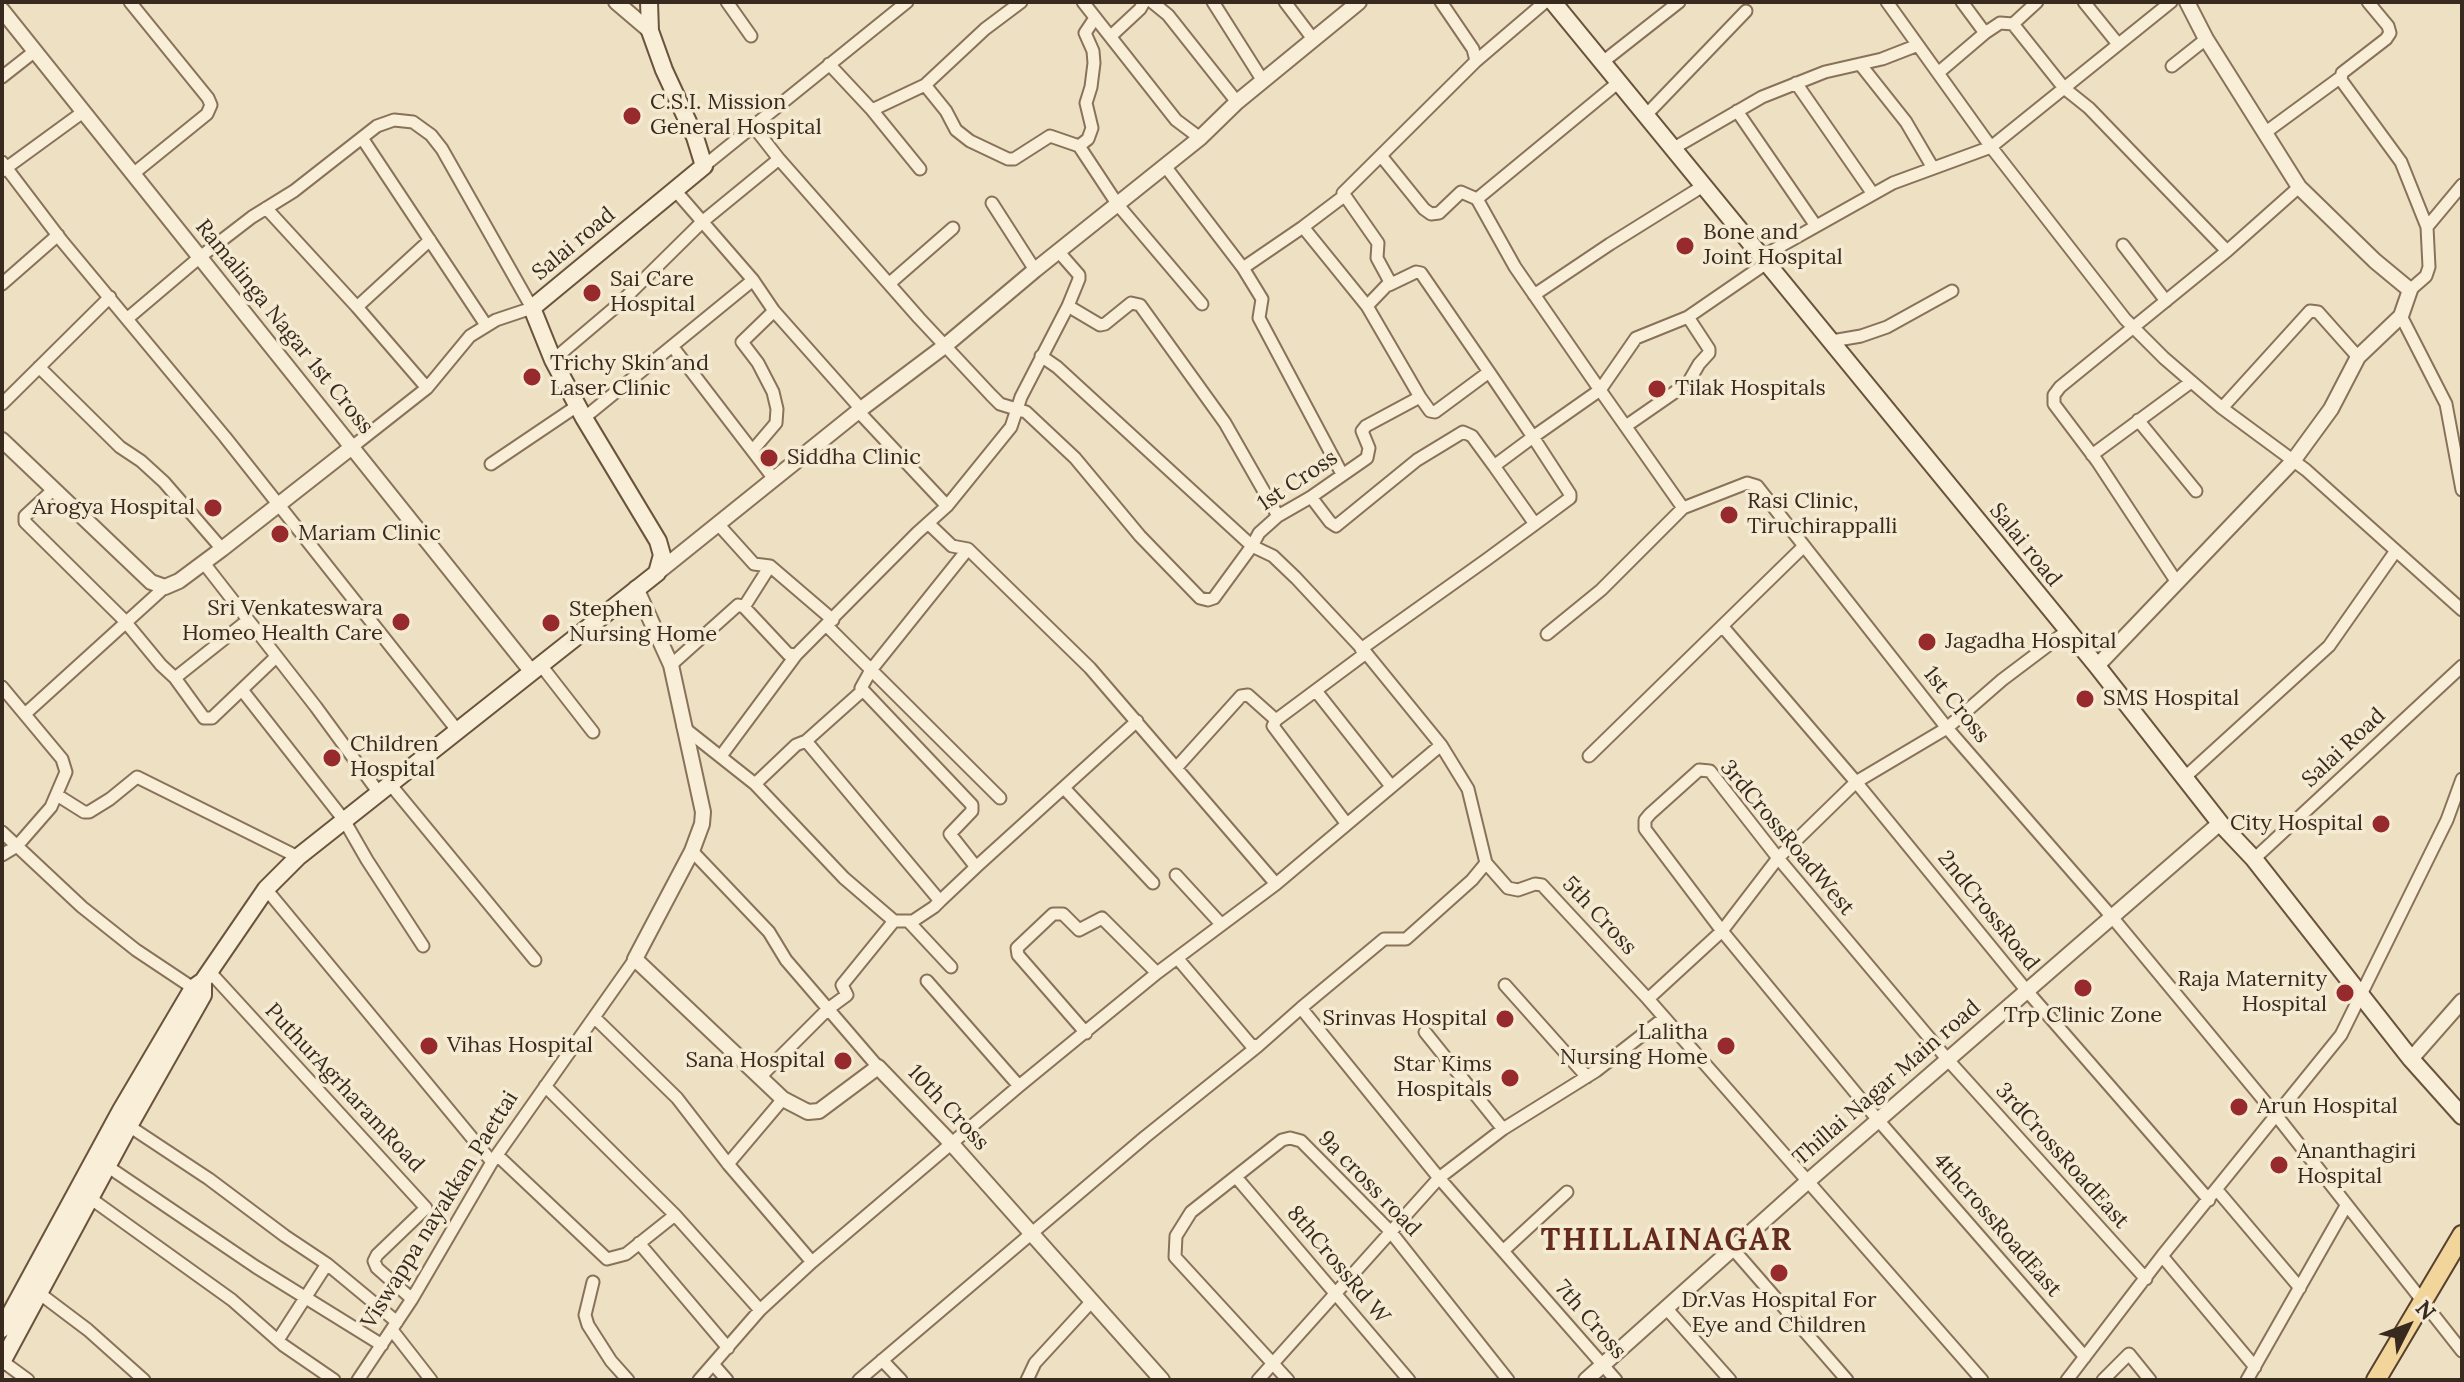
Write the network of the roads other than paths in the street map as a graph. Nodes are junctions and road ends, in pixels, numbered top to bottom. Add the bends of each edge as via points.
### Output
1 (130, 2) edge
2 (616, 2) edge
3 (649, 2) edge
4 (727, 2) edge
5 (907, 2) edge
6 (1021, 2) edge
7 (1083, 2) edge
8 (1144, 2) edge
9 (1152, 2) edge
10 (1213, 2) edge
11 (1285, 2) edge
12 (1359, 2) edge
13 (1441, 2) edge
14 (1545, 2) edge
15 (1553, 2) edge
16 (1679, 2) edge
17 (1887, 2) edge
18 (1962, 2) edge
19 (2037, 2) edge
20 (2084, 2) edge
21 (2171, 2) edge
22 (2187, 2) edge
23 (2368, 2) edge
24 (2, 10) edge
25 (1746, 11) dead end
26 (1095, 18) junction
27 (2013, 24) junction
28 (650, 31) junction
29 (1985, 33) junction
30 (751, 36) dead end
31 (1111, 36) junction
32 (1313, 39) junction
33 (2206, 39) junction
34 (2118, 44) junction
35 (1918, 45) junction
36 (35, 51) junction
37 (1476, 61) junction
38 (1604, 61) junction
39 (829, 64) junction
40 (1860, 64) junction
41 (2172, 66) dead end
42 (1938, 73) junction
43 (2, 77) edge
44 (2341, 77) junction
45 (1263, 81) junction
46 (1620, 81) junction
47 (1796, 83) junction
48 (925, 85) junction
49 (2064, 88) junction
50 (1237, 102) junction
51 (872, 110) junction
52 (1737, 111) junction
53 (83, 112) junction
54 (1647, 114) junction
55 (754, 127) junction
56 (2266, 132) junction
57 (362, 138) junction
58 (1200, 138) junction
59 (1079, 146) junction
60 (1991, 147) junction
61 (1674, 148) junction
62 (1382, 157) junction
63 (779, 159) junction
64 (704, 166) junction
65 (1165, 166) junction
66 (4, 167) edge
67 (1933, 168) junction
68 (920, 169) dead end
69 (133, 174) junction
70 (2462, 185) edge
71 (1703, 186) junction
72 (2299, 187) junction
73 (674, 189) junction
74 (1873, 194) junction
75 (1344, 196) junction
76 (1477, 199) junction
77 (992, 203) dead end
78 (1118, 205) junction
79 (266, 208) junction
80 (702, 222) junction
81 (1816, 226) junction
82 (1303, 227) junction
83 (2427, 227) junction
84 (953, 228) dead end
85 (58, 235) junction
86 (430, 240) junction
87 (2123, 245) dead end
88 (1058, 251) junction
89 (2227, 251) junction
90 (200, 257) junction
91 (1766, 259) junction
92 (1243, 268) junction
93 (1035, 270) junction
94 (753, 280) junction
95 (890, 283) junction
96 (2, 284) edge
97 (1389, 285) junction
98 (2410, 290) junction
99 (1952, 291) dead end
100 (1534, 295) junction
101 (110, 297) junction
102 (2166, 301) junction
103 (1202, 304) dead end
104 (1068, 306) junction
105 (1367, 306) junction
106 (357, 307) junction
107 (532, 308) junction
108 (774, 311) junction
109 (2401, 316) junction
110 (1688, 317) junction
111 (128, 318) junction
112 (486, 325) junction
113 (2134, 329) junction
114 (1832, 341) junction
115 (946, 345) junction
116 (672, 346) junction
117 (1041, 356) junction
118 (2358, 357) junction
119 (553, 360) junction
120 (39, 367) junction
121 (1489, 372) junction
122 (2191, 382) junction
123 (427, 388) junction
124 (1600, 390) junction
125 (1420, 397) junction
126 (2, 404) edge
127 (2222, 408) junction
128 (1017, 409) junction
129 (860, 410) junction
130 (580, 412) junction
131 (2138, 420) junction
132 (1626, 426) junction
133 (1533, 437) junction
134 (2, 440) edge
135 (352, 447) junction
136 (753, 450) junction
137 (2092, 455) junction
138 (2293, 461) junction
139 (491, 464) dead end
140 (1494, 466) junction
141 (1342, 474) junction
142 (774, 479) junction
143 (54, 489) junction
144 (2462, 490) edge
145 (2196, 491) dead end
146 (1311, 497) junction
147 (279, 505) junction
148 (947, 506) junction
149 (1683, 508) junction
150 (1278, 516) junction
151 (718, 524) junction
152 (1535, 524) junction
153 (930, 525) junction
154 (1252, 546) junction
155 (1803, 547) junction
156 (222, 549) junction
157 (968, 549) junction
158 (2395, 552) junction
159 (203, 562) junction
160 (770, 566) junction
161 (657, 573) junction
162 (2176, 581) junction
163 (165, 587) junction
164 (636, 588) junction
165 (744, 607) junction
166 (2462, 610) edge
167 (248, 620) junction
168 (830, 623) junction
169 (127, 624) junction
170 (1723, 627) junction
171 (2067, 631) junction
172 (1547, 634) dead end
173 (1363, 651) junction
174 (796, 655) junction
175 (276, 657) junction
176 (671, 665) junction
177 (2097, 666) junction
178 (2462, 666) edge
179 (536, 668) junction
180 (871, 670) junction
181 (175, 678) junction
182 (2, 687) edge
183 (242, 690) junction
184 (862, 691) junction
185 (1316, 691) junction
186 (25, 714) junction
187 (1276, 720) junction
188 (1137, 721) junction
189 (682, 727) junction
190 (1947, 728) junction
191 (457, 730) junction
192 (593, 732) dead end
193 (806, 741) junction
194 (1441, 745) junction
195 (721, 756) junction
196 (1589, 756) dead end
197 (1177, 767) junction
198 (2184, 778) junction
199 (2462, 779) edge
200 (1856, 782) junction
201 (755, 784) junction
202 (1391, 786) junction
203 (1064, 788) junction
204 (384, 789) junction
205 (57, 795) junction
206 (1000, 798) dead end
207 (344, 820) junction
208 (1346, 823) junction
209 (2220, 823) junction
210 (2, 832) edge
211 (17, 846) junction
212 (692, 851) junction
213 (2, 855) edge
214 (298, 857) junction
215 (1778, 858) junction
216 (2254, 859) junction
217 (1486, 863) junction
218 (976, 867) junction
219 (1176, 875) dead end
220 (1153, 883) dead end
221 (1276, 884) junction
222 (266, 889) junction
223 (940, 901) junction
224 (2112, 917) junction
225 (894, 921) junction
226 (909, 922) junction
227 (1221, 924) junction
228 (1722, 931) junction
229 (423, 946) dead end
230 (635, 959) junction
231 (1178, 959) junction
232 (535, 960) dead end
233 (951, 967) dead end
234 (1157, 973) junction
235 (927, 981) dead end
236 (202, 984) junction
237 (1505, 985) dead end
238 (2027, 991) junction
239 (2363, 994) junction
240 (1648, 999) junction
241 (2462, 1001) edge
242 (1301, 1008) junction
243 (828, 1009) junction
244 (595, 1018) junction
245 (1664, 1018) junction
246 (1425, 1032) dead end
247 (1086, 1033) junction
248 (1258, 1046) junction
249 (2411, 1059) junction
250 (1948, 1060) junction
251 (878, 1067) junction
252 (760, 1077) junction
253 (1587, 1077) junction
254 (545, 1086) junction
255 (1019, 1086) junction
256 (783, 1099) junction
257 (2276, 1115) junction
258 (2462, 1116) edge
259 (1878, 1120) junction
260 (129, 1126) junction
261 (1503, 1129) junction
262 (951, 1143) junction
263 (495, 1158) junction
264 (728, 1164) junction
265 (107, 1166) junction
266 (1236, 1177) junction
267 (1439, 1178) junction
268 (1807, 1182) junction
269 (91, 1186) junction
270 (2217, 1190) junction
271 (1567, 1192) dead end
272 (2209, 1200) junction
273 (2346, 1206) junction
274 (675, 1215) junction
275 (1390, 1231) junction
276 (1031, 1235) junction
277 (2462, 1235) edge
278 (639, 1243) junction
279 (1733, 1249) junction
280 (1503, 1251) junction
281 (2162, 1256) junction
282 (812, 1262) junction
283 (327, 1264) junction
284 (2146, 1279) junction
285 (593, 1282) dead end
286 (2300, 1288) junction
287 (39, 1293) junction
288 (1335, 1293) junction
289 (306, 1297) junction
290 (412, 1299) junction
291 (1092, 1301) junction
292 (2421, 1301) junction
293 (1666, 1308) junction
294 (760, 1310) junction
295 (395, 1326) junction
296 (2, 1329) edge
297 (278, 1340) junction
298 (382, 1345) junction
299 (728, 1348) junction
300 (2462, 1351) edge
301 (2085, 1357) junction
302 (882, 1360) junction
303 (2, 1361) edge
304 (1273, 1363) junction
305 (713, 1364) junction
306 (1602, 1365) junction
307 (2255, 1367) junction
308 (28, 1380) edge
309 (144, 1380) edge
310 (334, 1380) edge
311 (358, 1380) edge
312 (431, 1380) edge
313 (628, 1380) edge
314 (699, 1380) edge
315 (727, 1380) edge
316 (859, 1380) edge
317 (901, 1380) edge
318 (1027, 1380) edge
319 (1162, 1380) edge
320 (1258, 1380) edge
321 (1288, 1380) edge
322 (1409, 1380) edge
323 (1508, 1380) edge
324 (1586, 1380) edge
325 (1616, 1380) edge
326 (1730, 1380) edge
327 (1847, 1380) edge
328 (1982, 1380) edge
329 (2067, 1380) edge
330 (2103, 1380) edge
331 (2150, 1380) edge
332 (2247, 1380) edge
333 (2376, 1380) edge

1 - 69 street via 211,105 207,114
2 - 28 street
3 - 28 main road
4 - 30 street
5 - 39 street
6 - 48 street
7 - 26 street
8 - 31 street
9 - 50 street
10 - 45 street
11 - 32 street
12 - 32 street
13 - 37 street
14 - 37 street
15 - 38 main road, Salai road
16 - 38 street
17 - 35 street
18 - 29 street
19 - 27 street
20 - 34 street
21 - 34 street
22 - 33 street
23 - 44 street via 2390,33
24 - 36 street, Ramalinga Nagar 1st Cross
25 - 54 street
26 - 31 street
26 - 59 street via 1085,33 1094,63 1086,103 1092,128
27 - 29 street via 2000,23
27 - 49 street
28 - 64 main road
29 - 42 street
31 - 58 street via 1176,120
32 - 45 street
33 - 41 street
33 - 56 street
34 - 49 street
35 - 40 street
35 - 42 street
36 - 43 street
36 - 53 street, Ramalinga Nagar 1st Cross
37 - 62 street
38 - 46 main road, Salai road
39 - 51 street
39 - 55 street
40 - 47 street
40 - 67 street via 1906,122
42 - 60 street
44 - 56 street
44 - 83 street via 2401,162
45 - 50 street
46 - 54 main road, Salai road
46 - 76 street
47 - 52 street
47 - 74 street
48 - 51 street
48 - 59 street via 956,130 1008,159 1050,136
49 - 60 street
49 - 89 street
50 - 58 street
51 - 68 street
52 - 61 street
52 - 81 street
53 - 66 street
53 - 69 street, Ramalinga Nagar 1st Cross
54 - 61 main road, Salai road
55 - 63 street
55 - 64 street
56 - 72 street
57 - 79 street
57 - 86 street
57 - 107 street via 394,120 413,122 431,135
58 - 65 street
59 - 78 street
60 - 67 street
60 - 113 street
61 - 71 main road, Salai road
62 - 75 street
62 - 76 street via 1431,214 1461,192
63 - 80 street
63 - 95 street
64 - 73 main road, Salai road
65 - 78 street
65 - 92 street
66 - 85 street
67 - 74 street
69 - 90 street, Ramalinga Nagar 1st Cross
70 - 83 street
71 - 91 main road, Salai road
71 - 100 street
72 - 89 street
72 - 98 street
73 - 80 street
73 - 107 main road, Salai road
74 - 81 street
75 - 82 street
75 - 97 street via 1378,243 1377,258
76 - 100 street
77 - 93 street
78 - 88 street
78 - 103 street
79 - 90 street
79 - 106 street
80 - 94 street
80 - 119 street
81 - 91 street
82 - 92 street
82 - 105 street
83 - 98 street via 2429,267
84 - 95 street
85 - 96 street
85 - 101 street
86 - 106 street
86 - 112 street
87 - 102 street
88 - 93 street
88 - 104 street via 1079,275
89 - 102 street
90 - 111 street
90 - 135 street, Ramalinga Nagar 1st Cross
91 - 110 street
91 - 114 main road, Salai road
92 - 141 street via 1262,299 1259,318
93 - 115 street
94 - 108 street
94 - 116 street
95 - 115 street
97 - 105 street
97 - 121 street via 1421,273
98 - 109 street
99 - 114 street via 1887,327
100 - 124 street
101 - 111 street
101 - 120 street
102 - 113 street
104 - 117 street
104 - 150 street via 1100,325 1131,303 1140,305 1225,423
105 - 125 street
106 - 123 street
107 - 112 street
107 - 119 main road, Salai road
108 - 129 street
108 - 136 street via 742,342 759,365 777,409 776,423
109 - 118 street
109 - 144 street via 2446,404
110 - 124 street via 1636,338
110 - 132 street via 1709,353 1688,383
111 - 147 street
112 - 123 street via 470,336
113 - 122 street
113 - 137 street via 2054,395 2054,404
114 - 171 main road, Salai road
115 - 128 street via 1000,404
115 - 129 street
116 - 130 street
116 - 136 street
117 - 128 street
117 - 154 street
118 - 127 street via 2318,312 2308,312
118 - 138 street via 2331,409
119 - 130 main road, Salai road
120 - 126 street
120 - 156 street via 120,447 164,482
121 - 125 street via 1435,412
121 - 133 street
122 - 127 street
122 - 131 street
123 - 135 street
124 - 132 street
124 - 133 street
125 - 141 street, 1st Cross via 1364,428 1369,454
127 - 138 street
128 - 148 street via 1011,427
128 - 154 street, 1st Cross via 1075,458 1200,598 1214,598
129 - 142 street
129 - 148 street
130 - 139 street
130 - 161 main road, Salai road via 658,541 662,555
131 - 137 street
131 - 145 street
132 - 149 street
133 - 140 street
133 - 152 street via 1570,494
134 - 143 street
135 - 147 street
135 - 179 street, Ramalinga Nagar 1st Cross
136 - 142 street
137 - 162 street
138 - 158 street
138 - 162 street
140 - 146 street via 1463,432 1417,460 1336,526
140 - 152 street
141 - 146 street, 1st Cross
142 - 151 street
143 - 163 street via 151,582
143 - 169 street via 25,522
146 - 150 street, 1st Cross
147 - 156 street
147 - 191 street
148 - 153 street
149 - 155 street, 1st Cross via 1752,483
149 - 172 street via 1601,590
150 - 154 street, 1st Cross
151 - 160 street via 754,564
151 - 161 street
152 - 173 street
153 - 157 street via 952,546
153 - 168 street
154 - 173 street via 1273,556
155 - 170 street
155 - 190 street, 1st Cross
156 - 159 street
157 - 180 street
157 - 188 street
158 - 166 street
158 - 198 street via 2329,646
159 - 163 street
159 - 167 street
160 - 165 street
160 - 168 street
161 - 164 main road
162 - 177 street
163 - 169 street
164 - 176 street, Viswappa nayakkan Paettai
164 - 179 main road
165 - 174 street via 784,651
165 - 176 street via 736,605
167 - 175 street
167 - 181 street
168 - 174 street
168 - 180 street
169 - 181 street
169 - 186 street
170 - 196 street
170 - 200 street, 2ndCrossRoad
171 - 177 main road, Salai road
171 - 190 street
173 - 185 street
173 - 194 street
174 - 195 street
175 - 183 street
175 - 204 street
176 - 189 street, Viswappa nayakkan Paettai
177 - 198 main road, Salai road
178 - 216 street, Salai Road
179 - 191 main road
179 - 192 street
180 - 184 street
180 - 206 street
181 - 183 street via 208,719
182 - 186 street
183 - 207 street
184 - 193 street
184 - 218 street via 970,802 972,811 950,834
185 - 187 street
185 - 202 street
186 - 205 street via 62,759 66,772
187 - 197 street via 1248,695 1241,696
187 - 208 street via 1273,726
188 - 197 street
188 - 203 street
189 - 195 street
189 - 212 street, Viswappa nayakkan Paettai via 702,803 702,824
190 - 200 street
190 - 224 street, 1st Cross
191 - 204 main road
193 - 201 street
193 - 223 street
194 - 202 street
194 - 217 street via 1468,789
195 - 201 street
197 - 221 street
198 - 209 main road, Salai road
199 - 239 street
200 - 215 street
200 - 238 street, 2ndCrossRoad
201 - 225 street via 844,878
202 - 208 street
203 - 218 street
203 - 220 street
204 - 207 main road
204 - 232 street
205 - 211 street
205 - 214 street via 84,812 94,811 137,777
207 - 214 main road
207 - 229 street
208 - 221 street
209 - 216 main road, Salai road
209 - 224 street, Thillai Nagar Main road
210 - 211 street, PuthurAgrharamRoad
211 - 213 street
211 - 236 street, PuthurAgrharamRoad via 136,950
212 - 230 street, Viswappa nayakkan Paettai
212 - 243 street via 769,932
214 - 222 main road
215 - 228 street
215 - 228 street, 3rdCrossRoadWest via 1707,770 1699,770 1645,820 1645,829
215 - 250 street, 3rdCrossRoadWest
216 - 239 main road, Salai road
217 - 240 street, 5th Cross via 1508,888 1542,885
217 - 242 street via 1406,939 1384,939
218 - 223 street
219 - 227 street
221 - 227 street
222 - 236 main road
222 - 263 street
223 - 226 street
224 - 238 street, Thillai Nagar Main road
224 - 257 street, 1st Cross
225 - 226 street
225 - 243 street via 842,985 847,995
226 - 233 street
227 - 231 street
228 - 240 street
228 - 259 street, 4thcrossRoadEast
230 - 244 street, Viswappa nayakkan Paettai
230 - 252 street, 10th Cross
231 - 234 street
231 - 248 street via 1244,1039
234 - 247 street
234 - 247 street via 1102,918 1079,930 1063,914 1053,914 1017,948 1018,955
235 - 255 street
236 - 260 main road
236 - 269 main road
236 - 290 street, PuthurAgrharamRoad via 426,1208 374,1261
237 - 253 street
238 - 250 street, Thillai Nagar Main road
238 - 272 street, 2ndCrossRoad
239 - 249 main road, Salai road
239 - 257 street via 2341,1035
240 - 245 street, 5th Cross
241 - 249 street
242 - 248 street
242 - 267 street, 7th Cross
243 - 251 street
243 - 252 street
244 - 254 street, Viswappa nayakkan Paettai
244 - 264 street via 677,1098
245 - 253 street
245 - 268 street, 5th Cross
246 - 261 street
247 - 255 street
248 - 276 street
249 - 258 main road, Salai road
250 - 259 street, Thillai Nagar Main road
250 - 284 street, 3rdCrossRoadEast
251 - 256 street, 10th Cross via 819,1111 808,1112
251 - 262 street, 10th Cross
252 - 256 street, 10th Cross
253 - 261 street
254 - 263 street, Viswappa nayakkan Paettai
254 - 274 street
255 - 262 street
256 - 264 street
257 - 270 street
257 - 273 street, 1st Cross
259 - 268 street, Thillai Nagar Main road
259 - 301 street, 4thcrossRoadEast
260 - 265 main road
260 - 283 street
261 - 267 street
262 - 276 street, 10th Cross
262 - 282 street
263 - 278 street via 603,1256 626,1254
263 - 290 street, Viswappa nayakkan Paettai
264 - 282 street
265 - 269 main road
265 - 289 street
266 - 275 street, 9a cross road via 1282,1140 1301,1141
266 - 288 street, 8thCrossRd W
266 - 304 street, 9a cross road via 1191,1212 1176,1236 1175,1257
267 - 275 street
267 - 280 street, 7th Cross
268 - 279 street, Thillai Nagar Main road
268 - 328 street, 5th Cross
269 - 287 main road
269 - 296 main road
269 - 297 street
270 - 272 street
270 - 286 street
271 - 280 street
272 - 281 street
273 - 286 street
273 - 292 street, 1st Cross
274 - 278 street
274 - 294 street
275 - 288 street
275 - 323 street, 9a cross road
276 - 291 street, 10th Cross
276 - 302 street
277 - 292 main road
278 - 299 street
279 - 293 street, Thillai Nagar Main road
279 - 327 street
280 - 306 street, 7th Cross
281 - 284 street
281 - 307 street
282 - 294 street
283 - 289 street
283 - 295 street
284 - 301 street
285 - 313 street via 585,1315 588,1325
286 - 307 street
287 - 303 main road
287 - 309 street
288 - 304 street
288 - 322 street, 8thCrossRd W
289 - 297 street
289 - 298 street
290 - 295 street, Viswappa nayakkan Paettai
291 - 318 street via 1035,1363
291 - 319 street, 10th Cross
292 - 300 street, 1st Cross
292 - 333 main road
293 - 306 street, Thillai Nagar Main road
293 - 326 street
294 - 299 street
295 - 298 street, Viswappa nayakkan Paettai
295 - 312 street
297 - 310 street
298 - 311 street, Viswappa nayakkan Paettai
299 - 305 street
301 - 329 street
302 - 316 street
302 - 317 street
303 - 308 street
304 - 320 street
304 - 321 street, 9a cross road
305 - 314 street
305 - 315 street
306 - 324 street, Thillai Nagar Main road
306 - 325 street, 7th Cross
307 - 332 street
330 - 331 street via 2129,1354

